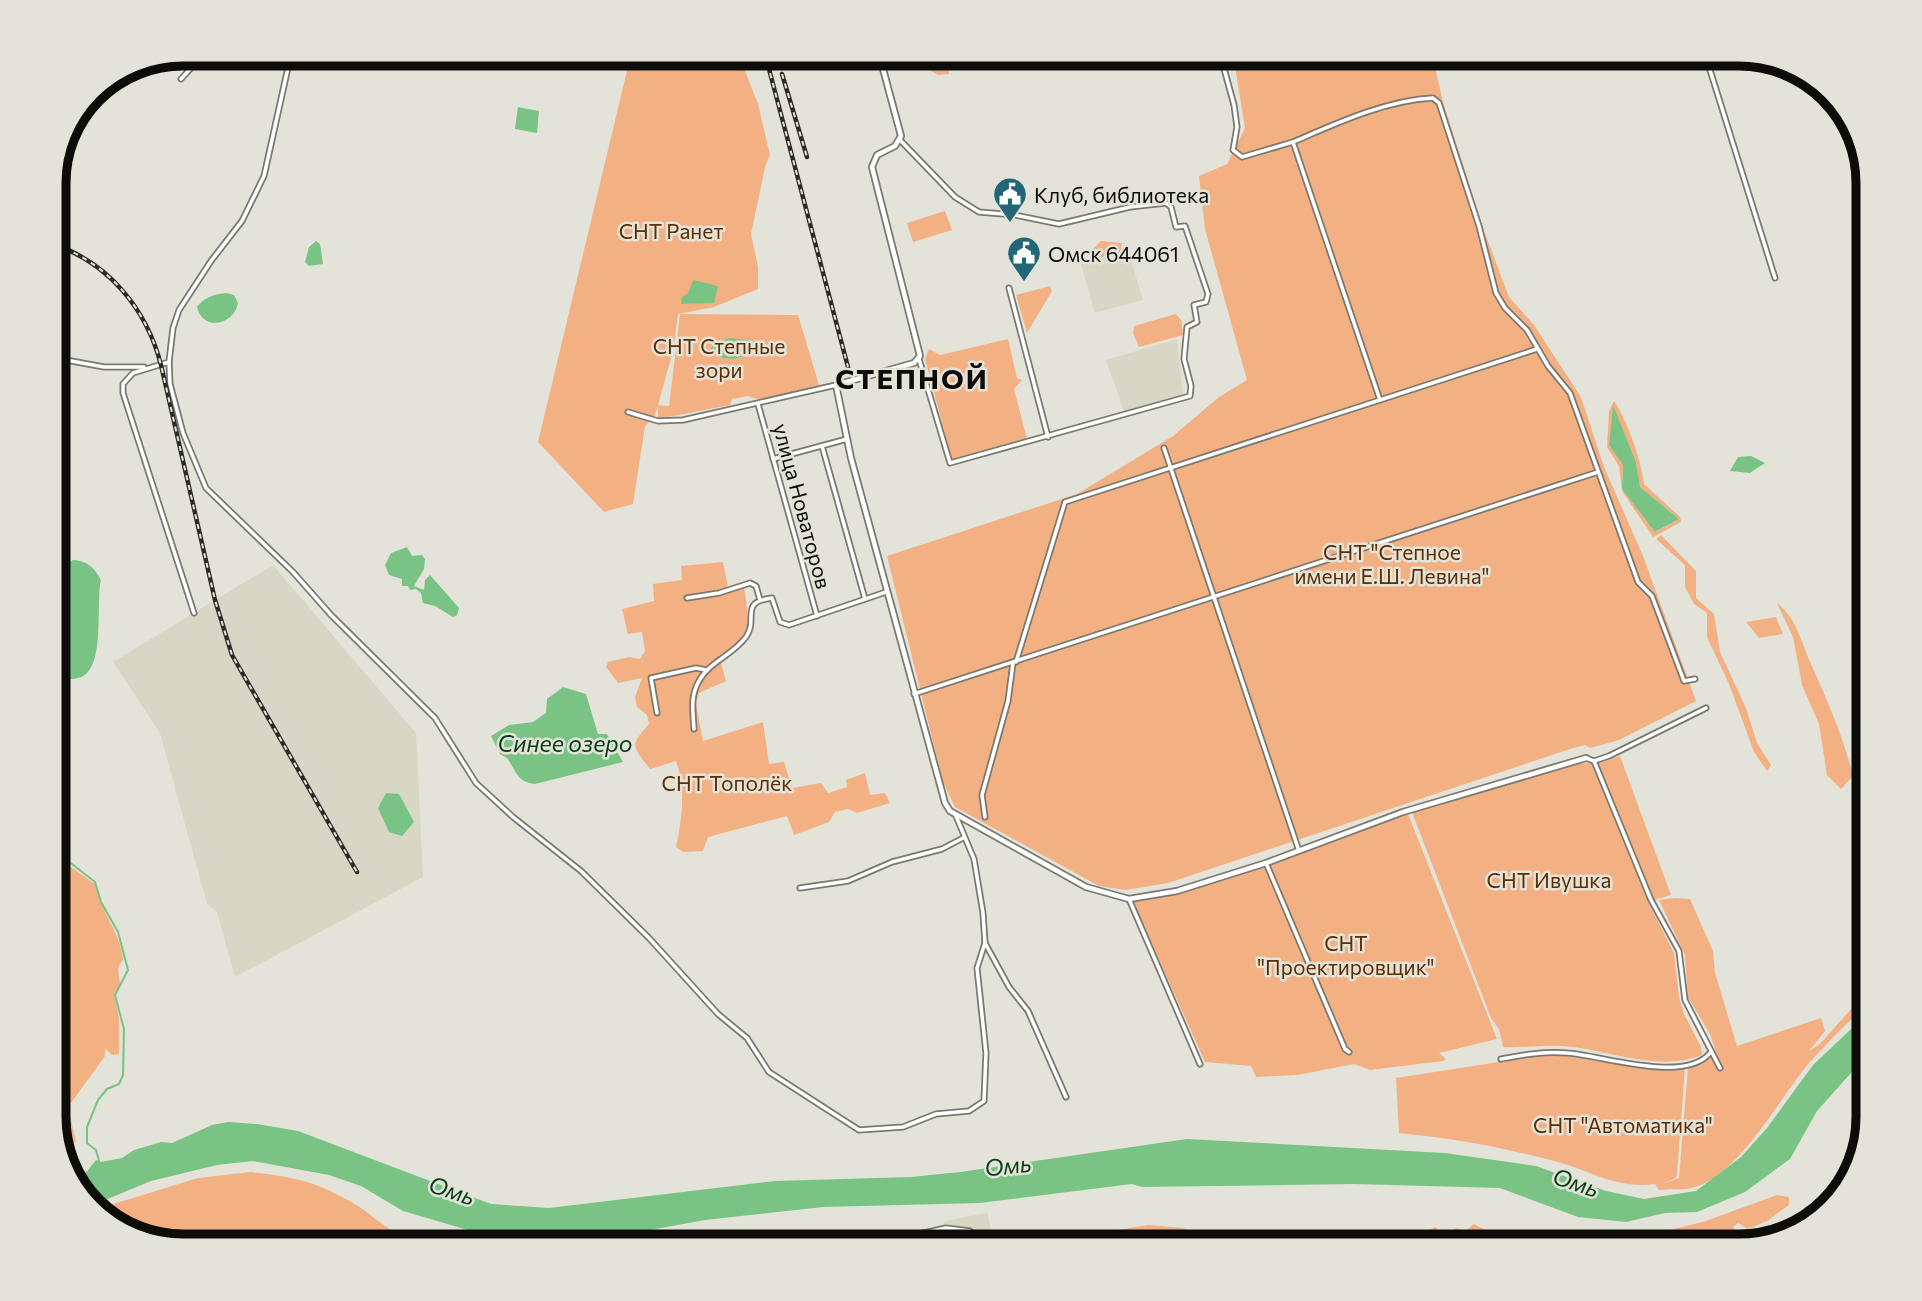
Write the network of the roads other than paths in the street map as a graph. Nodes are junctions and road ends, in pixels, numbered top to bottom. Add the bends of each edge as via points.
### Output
1 (193, 66) edge
2 (287, 66) edge
3 (882, 66) edge
4 (1223, 66) edge
5 (1709, 66) edge
6 (181, 79) dead end
7 (900, 140) junction
8 (1293, 142) junction
9 (1775, 278) dead end
10 (1009, 288) dead end
11 (1537, 349) junction
12 (919, 359) junction
13 (67, 360) edge
14 (169, 362) junction
15 (150, 367) junction
16 (836, 385) junction
17 (1380, 400) junction
18 (758, 404) junction
19 (628, 412) dead end
20 (1048, 437) junction
21 (847, 439) junction
22 (822, 446) junction
23 (1164, 448) dead end
24 (773, 458) junction
25 (1170, 468) junction
26 (1599, 472) junction
27 (886, 592) junction
28 (688, 598) dead end
29 (866, 599) junction
30 (1213, 599) junction
31 (760, 600) junction
32 (194, 613) dead end
33 (817, 616) junction
34 (1014, 663) junction
35 (706, 670) junction
36 (1696, 679) dead end
37 (914, 694) junction
38 (1706, 708) dead end
39 (657, 713) dead end
40 (694, 729) dead end
41 (1586, 758) joint
42 (1594, 761) junction
43 (956, 816) junction
44 (985, 817) dead end
45 (963, 838) junction
46 (1299, 851) junction
47 (1266, 863) junction
48 (800, 888) dead end
49 (1129, 899) junction
50 (985, 943) junction
51 (1349, 1052) dead end
52 (1710, 1053) junction
53 (1501, 1059) dead end
54 (1200, 1064) dead end
55 (1720, 1069) dead end
56 (1066, 1097) dead end
57 (970, 1231) dead end
58 (908, 1234) edge

1 - 6 street
2 - 14 street via 264,176 242,221 180,310
3 - 7 street
4 - 8 street via 1237,127 1233,150 1242,157
5 - 9 street
7 - 12 street via 877,155 872,167
7 - 20 street via 955,197 979,212 1059,225 1162,202 1171,207 1176,227 1185,226 1208,294 1206,302 1194,305 1197,322 1187,327 1184,359 1189,396
8 - 11 street via 1409,101 1436,100 1479,226 1496,293
8 - 17 street
10 - 20 street
11 - 17 street
11 - 26 street via 1570,393
12 - 16 street
12 - 20 street via 950,463
13 - 15 street via 104,367
14 - 15 street
14 - 50 street via 183,433 205,488 435,718 476,783 581,871 649,938 718,1014 747,1038 773,1076 859,1130 903,1127 936,1114 978,1107 984,1101 987,1080 977,968
15 - 32 street via 125,378 123,393
16 - 18 street
16 - 21 street
17 - 25 street
18 - 19 street via 669,422
18 - 24 street, улица Новаторов
21 - 22 street
21 - 27 street
22 - 24 street
22 - 29 street
23 - 25 street
24 - 33 street, улица Новаторов
25 - 30 street
25 - 34 street via 1065,502
26 - 30 street
26 - 36 street via 1638,582 1653,596 1684,681
27 - 29 street
27 - 37 street
28 - 31 street via 750,583 756,586
29 - 33 street
30 - 34 street
30 - 46 street
31 - 33 street via 774,599 783,624
31 - 35 street via 751,608 748,635 727,658
34 - 37 street
34 - 44 street via 982,795
35 - 39 street via 651,678
35 - 40 street via 693,698
37 - 43 street via 945,803
38 - 42 street
41 - 42 street
41 - 46 street via 1409,810
42 - 52 street via 1651,900 1679,951 1685,1000
43 - 45 street
43 - 49 street via 1086,887
45 - 48 street via 848,881
45 - 50 street via 977,877
46 - 47 street
47 - 49 street via 1177,891
47 - 51 street
49 - 54 street
50 - 56 street via 1028,1011
52 - 53 street via 1686,1065 1653,1066 1563,1052
52 - 55 street
57 - 58 street via 946,1228

